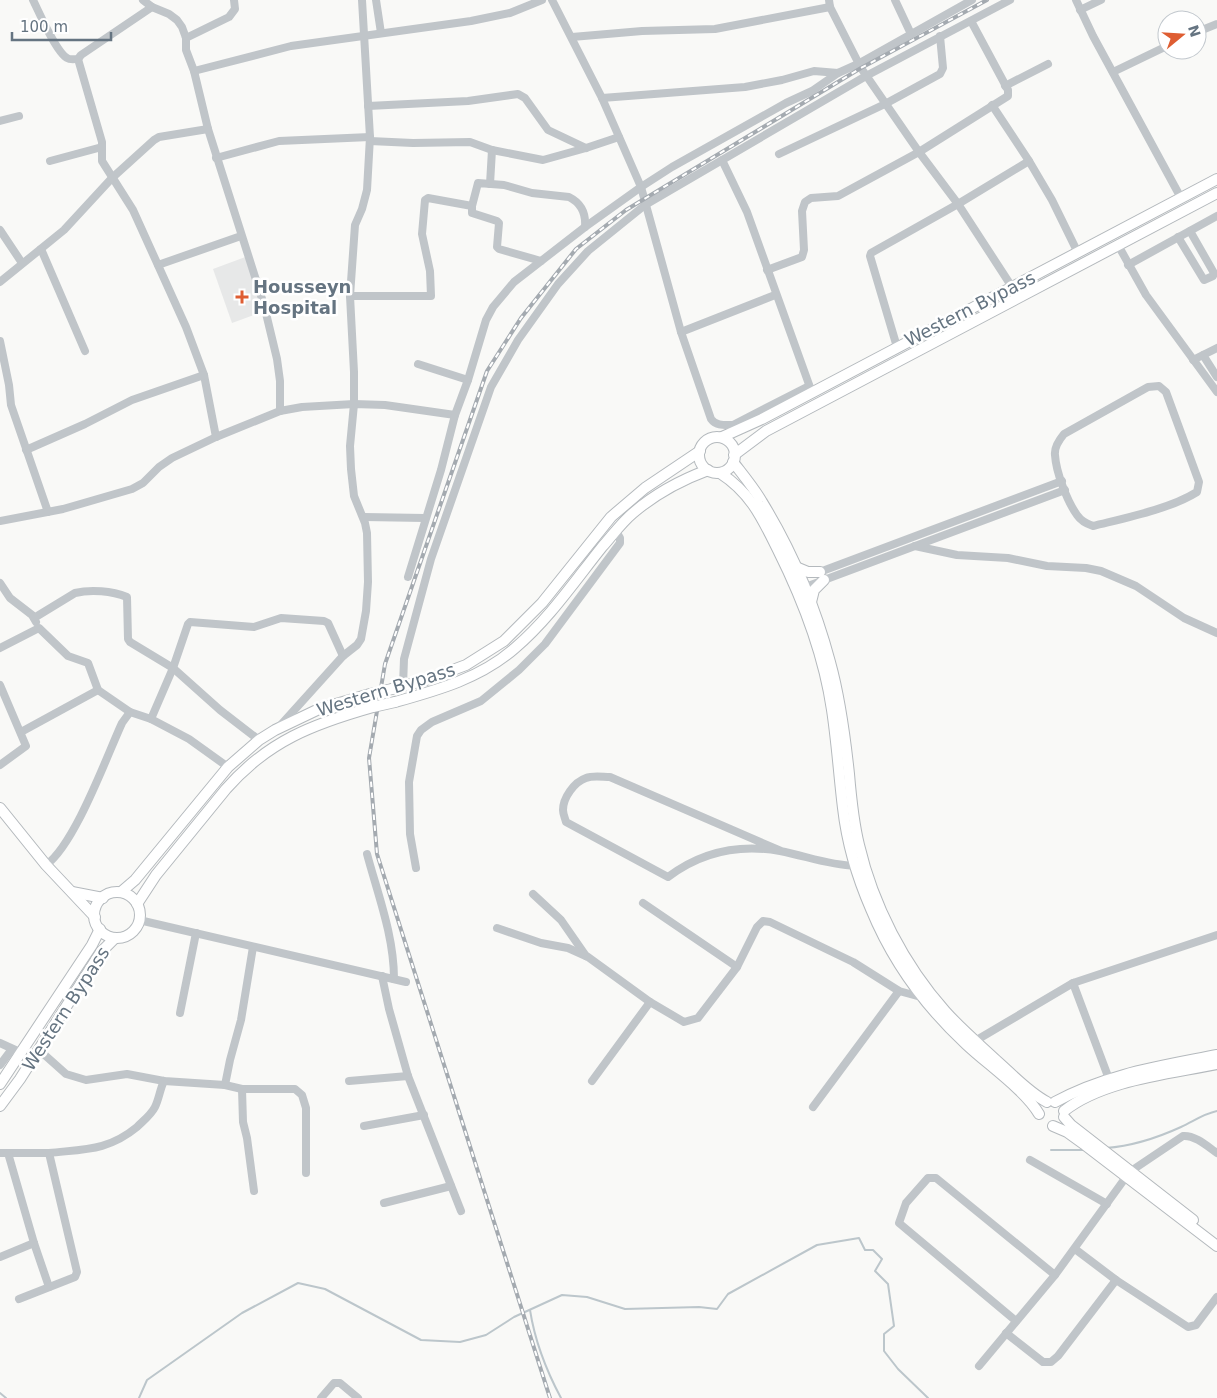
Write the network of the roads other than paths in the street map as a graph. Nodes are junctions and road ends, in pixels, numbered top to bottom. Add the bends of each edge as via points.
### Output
1 (33, 0) edge
2 (143, 0) edge
3 (234, 0) edge
4 (362, 0) edge
5 (376, 0) edge
6 (542, 0) edge
7 (552, 0) edge
8 (895, 0) edge
9 (972, 0) edge
10 (1010, 0) edge
11 (1076, 0) edge
12 (1101, 0) edge
13 (830, 4) edge
14 (152, 7) junction
15 (1080, 10) junction
16 (972, 21) junction
17 (381, 33) junction
18 (911, 34) junction
19 (364, 35) junction
20 (940, 36) junction
21 (572, 37) junction
22 (186, 38) junction
23 (1157, 51) edge
24 (78, 59) junction
25 (858, 64) junction
26 (1048, 64) dead end
27 (194, 71) junction
28 (1112, 72) junction
29 (838, 73) junction
30 (866, 76) junction
31 (1006, 86) junction
32 (602, 98) junction
33 (885, 104) junction
34 (992, 105) junction
35 (368, 106) junction
36 (19, 116) dead end
37 (0, 121) edge
38 (208, 129) junction
39 (619, 137) junction
40 (370, 139) junction
41 (102, 147) junction
42 (586, 148) junction
43 (492, 150) junction
44 (919, 152) junction
45 (779, 154) dead end
46 (216, 158) junction
47 (722, 160) junction
48 (50, 161) dead end
49 (1029, 161) junction
50 (112, 178) junction
51 (1217, 179) edge
52 (490, 184) junction
53 (641, 187) junction
54 (1217, 193) edge
55 (1181, 198) junction
56 (958, 204) junction
57 (645, 205) junction
58 (472, 206) junction
59 (1217, 216) edge
60 (585, 227) junction
61 (0, 230) edge
62 (1190, 231) junction
63 (241, 236) junction
64 (1178, 237) junction
65 (1118, 246) junction
66 (41, 249) junction
67 (1078, 253) junction
68 (541, 261) junction
69 (22, 263) junction
70 (158, 265) junction
71 (1128, 265) junction
72 (767, 270) junction
73 (0, 282) edge
74 (1012, 287) junction
75 (775, 294) junction
76 (350, 296) junction
77 (681, 332) junction
78 (0, 341) edge
79 (897, 347) junction
80 (1217, 348) edge
81 (85, 350) dead end
82 (1203, 356) junction
83 (1193, 360) junction
84 (418, 364) dead end
85 (204, 375) junction
86 (1217, 377) edge
87 (468, 380) junction
88 (810, 389) junction
89 (1217, 392) edge
90 (354, 404) junction
91 (280, 411) junction
92 (455, 415) junction
93 (216, 437) junction
94 (722, 437) junction
95 (26, 450) junction
96 (700, 451) junction
97 (734, 459) junction
98 (708, 470) junction
99 (720, 472) junction
100 (1062, 482) junction
101 (1065, 490) junction
102 (48, 512) junction
103 (364, 518) junction
104 (426, 518) junction
105 (0, 520) edge
106 (616, 531) junction
107 (915, 546) junction
108 (796, 567) junction
109 (822, 576) junction
110 (408, 577) dead end
111 (0, 583) edge
112 (800, 585) junction
113 (811, 602) junction
114 (34, 618) junction
115 (39, 628) junction
116 (1217, 633) edge
117 (0, 648) edge
118 (343, 656) junction
119 (173, 668) junction
120 (0, 685) edge
121 (402, 686) junction
122 (98, 690) junction
123 (130, 712) junction
124 (151, 719) junction
125 (276, 730) junction
126 (21, 732) junction
127 (259, 740) junction
128 (0, 765) edge
129 (228, 767) junction
130 (0, 808) edge
131 (4, 819) edge
132 (781, 851) junction
133 (367, 854) dead end
134 (46, 865) junction
135 (855, 866) junction
136 (416, 868) dead end
137 (72, 892) junction
138 (121, 892) junction
139 (533, 894) dead end
140 (103, 898) junction
141 (643, 903) dead end
142 (137, 904) junction
143 (95, 917) junction
144 (140, 920) junction
145 (497, 928) dead end
146 (100, 929) junction
147 (196, 933) junction
148 (1217, 935) edge
149 (115, 938) junction
150 (253, 946) junction
151 (588, 957) junction
152 (737, 967) junction
153 (382, 976) junction
154 (394, 979) junction
155 (406, 982) dead end
156 (1073, 983) junction
157 (899, 991) junction
158 (921, 997) junction
159 (650, 1002) junction
160 (180, 1013) dead end
161 (975, 1041) junction
162 (0, 1042) edge
163 (38, 1049) junction
164 (17, 1051) junction
165 (1217, 1055) edge
166 (1217, 1064) edge
167 (0, 1065) edge
168 (408, 1076) junction
169 (1109, 1079) junction
170 (164, 1081) junction
171 (349, 1081) dead end
172 (592, 1081) dead end
173 (0, 1084) edge
174 (225, 1085) junction
175 (242, 1089) junction
176 (1051, 1102) junction
177 (0, 1106) edge
178 (812, 1107) dead end
179 (1039, 1114) junction
180 (1064, 1114) junction
181 (424, 1115) junction
182 (364, 1126) dead end
183 (1052, 1126) junction
184 (1099, 1150) junction
185 (4, 1153) edge
186 (49, 1153) junction
187 (1217, 1153) edge
188 (1030, 1160) dead end
189 (306, 1173) dead end
190 (1128, 1174) junction
191 (451, 1186) junction
192 (254, 1192) dead end
193 (384, 1203) dead end
194 (1107, 1204) junction
195 (461, 1211) dead end
196 (1217, 1239) edge
197 (34, 1243) junction
198 (1217, 1246) edge
199 (1075, 1249) junction
200 (0, 1257) edge
201 (1055, 1275) junction
202 (1116, 1280) junction
203 (49, 1287) junction
204 (1217, 1298) edge
205 (18, 1299) dead end
206 (1016, 1321) junction
207 (1006, 1333) junction
208 (979, 1366) dead end
209 (321, 1398) edge
210 (358, 1398) edge

1 - 24 street via 65,58
2 - 14 street
3 - 22 street via 235,9 229,17
4 - 19 street
5 - 17 street
6 - 17 street via 471,21
7 - 21 street
8 - 18 street
9 - 18 street
10 - 16 street
11 - 15 street
12 - 15 street
13 - 21 street via 715,28
13 - 25 street
14 - 22 street via 177,20
14 - 24 street
15 - 28 street
16 - 20 street
16 - 31 street
17 - 19 street
18 - 25 street
19 - 27 street via 279,48
19 - 35 street
20 - 30 street
20 - 33 street via 942,72
21 - 32 street
22 - 27 street via 186,50
23 - 28 street
24 - 41 street
25 - 29 street
25 - 30 street
26 - 31 street
27 - 38 street
28 - 55 street
29 - 32 street via 814,71 746,86
29 - 53 street via 812,91
30 - 33 street
30 - 47 street
31 - 34 street via 1008,96
32 - 39 street
33 - 44 street
33 - 45 street
34 - 44 street
34 - 49 street
35 - 40 street
35 - 42 street via 468,101 518,94 525,98 548,130
36 - 37 street
38 - 46 street
38 - 50 street via 159,137
39 - 42 street
39 - 53 street
40 - 43 street via 413,143 470,142
40 - 46 street via 285,140
40 - 76 street via 367,190 355,225
41 - 48 street
41 - 50 street via 102,161
42 - 43 street via 544,160
43 - 52 street
44 - 56 street
44 - 72 street via 838,196 811,198 805,202 802,211 802,257
46 - 63 street
47 - 57 street
47 - 72 street via 747,212
49 - 56 street
49 - 67 street
50 - 66 street via 64,230
50 - 70 street via 133,210
51 - 55 main road, Western Bypass
52 - 58 street via 477,184
52 - 60 street via 569,197 583,211
53 - 57 street
53 - 60 street
54 - 65 main road, Western Bypass
55 - 67 main road, Western Bypass
56 - 74 street
56 - 79 street via 870,256
57 - 77 street
57 - 121 street via 588,251 558,284 518,340 491,387 430,559 404,659
58 - 68 street via 474,215 496,219 499,223 499,249
58 - 76 street via 425,200 422,234 430,271 431,296
59 - 62 street
60 - 68 street
61 - 69 street
62 - 64 street
62 - 64 street via 1213,276 1204,280
63 - 70 street
63 - 91 street via 278,359
64 - 71 street
65 - 71 street
65 - 97 main road, Western Bypass via 766,431
66 - 69 street
66 - 81 street
67 - 74 main road, Western Bypass
68 - 87 street via 514,282 493,307
69 - 73 street
70 - 85 street
71 - 83 street
72 - 75 street
74 - 79 main road, Western Bypass
75 - 77 street
75 - 88 street
76 - 90 street
77 - 88 street via 714,423 732,425
78 - 95 street via 11,405
79 - 88 main road, Western Bypass
80 - 82 street
82 - 83 street
82 - 86 street
83 - 89 street
84 - 87 street
85 - 93 street
85 - 95 street via 132,400
87 - 92 street
88 - 94 main road, Western Bypass
90 - 91 street
90 - 92 street
90 - 103 street via 351,469 354,496
91 - 93 street
92 - 104 street
93 - 102 street via 172,458 132,489
94 - 96 main road via 708,440
94 - 97 main road via 733,447
95 - 102 street
96 - 98 main road via 702,463
96 - 121 main road, Western Bypass via 644,488 611,517 542,602 504,640 466,665
97 - 99 main road via 727,470
97 - 108 main road via 761,501
98 - 99 main road
98 - 106 main road, Western Bypass via 651,499
99 - 112 main road via 755,506
100 - 101 street
100 - 101 street via 1054,454 1064,434 1148,388 1158,386 1166,392 1199,482 1197,492 1144,513 1093,526 1077,516
100 - 109 street
101 - 107 street
102 - 105 street
103 - 104 street
103 - 118 street via 367,533 366,611 361,639
104 - 110 street
106 - 136 street via 620,538 617,548 545,644 481,701 420,730 409,782 410,834
106 - 142 main road, Western Bypass, bridge via 545,619 491,666 470,678 432,691 318,724 265,752 236,776 156,875
107 - 109 street
107 - 116 street via 957,555 1008,558 1047,566 1101,571 1136,586 1184,618
108 - 109 main road
108 - 112 main road
109 - 112 street
109 - 113 main road
111 - 114 street via 10,598
112 - 113 main road
112 - 135 main road via 829,693 842,807
113 - 161 main road via 838,692 855,826 874,892 894,936 920,979 946,1013
114 - 115 street
114 - 119 street via 81,591 125,596 128,599 128,639
115 - 117 street
115 - 122 street via 68,656 88,663
118 - 119 street via 328,623 324,621 281,618 254,627 190,622
118 - 125 street
119 - 124 street
119 - 127 street
120 - 126 street
121 - 125 main road, Western Bypass, bridge via 319,709
122 - 123 street
122 - 126 street
123 - 124 street
123 - 134 street via 68,838
124 - 129 street via 189,739
125 - 127 main road, Western Bypass
126 - 128 street via 26,746
127 - 129 main road, Western Bypass
129 - 138 main road, Western Bypass via 135,880
130 - 131 main road
131 - 134 main road
132 - 132 street via 731,849 707,855 668,876 566,822 563,810 566,797 574,786 586,778 610,777
132 - 135 street
133 - 154 street via 390,937
134 - 137 main road
135 - 158 main road via 882,933
137 - 140 main road
137 - 143 main road
138 - 140 main road
138 - 142 main road
139 - 151 street via 561,920
140 - 143 main road via 95,910
141 - 152 street
142 - 144 main road
143 - 146 main road
144 - 147 street
144 - 149 main road via 133,932
145 - 151 street via 541,943 568,948
146 - 149 main road
146 - 164 main road, Western Bypass
147 - 150 street
147 - 160 street
148 - 156 street
149 - 163 main road, Western Bypass via 101,952
150 - 153 street
150 - 174 street
151 - 159 street
152 - 157 street via 757,927 762,921 770,922 853,962
152 - 159 street via 698,1018 692,1021 684,1022
153 - 154 street
153 - 168 street
154 - 155 street
156 - 161 street
156 - 169 street
157 - 158 street
157 - 178 street
158 - 179 main road
159 - 172 street
161 - 176 main road via 1031,1091
162 - 164 street
163 - 170 street via 66,1074 86,1080 127,1074
163 - 177 main road, Western Bypass
164 - 167 street
164 - 173 main road, Western Bypass
165 - 169 main road
166 - 180 main road via 1110,1087 1080,1099
168 - 171 street
168 - 181 street
169 - 176 main road
170 - 174 street
170 - 186 street via 155,1108 131,1132 99,1148
174 - 175 street
175 - 189 street via 295,1089 302,1094 306,1108
175 - 192 street via 243,1122
176 - 179 main road via 1041,1106
176 - 180 main road via 1062,1107
179 - 183 main road via 1045,1125
180 - 183 main road via 1061,1122
180 - 184 main road via 1071,1125
181 - 182 street
181 - 191 street
183 - 184 main road
184 - 190 main road
185 - 186 street
185 - 197 street
186 - 203 street via 77,1275
187 - 190 street via 1190,1135 1182,1136
188 - 194 street
190 - 194 street
190 - 196 main road
190 - 198 main road
191 - 193 street
191 - 195 street
194 - 199 street
197 - 200 street
197 - 203 street
199 - 201 street
199 - 202 street
201 - 206 street
201 - 206 street via 936,1178 928,1178 908,1200 899,1223
202 - 204 street via 1188,1327 1196,1325
202 - 207 street via 1051,1362 1043,1362
203 - 205 street
206 - 207 street
207 - 208 street
209 - 210 street via 337,1383

